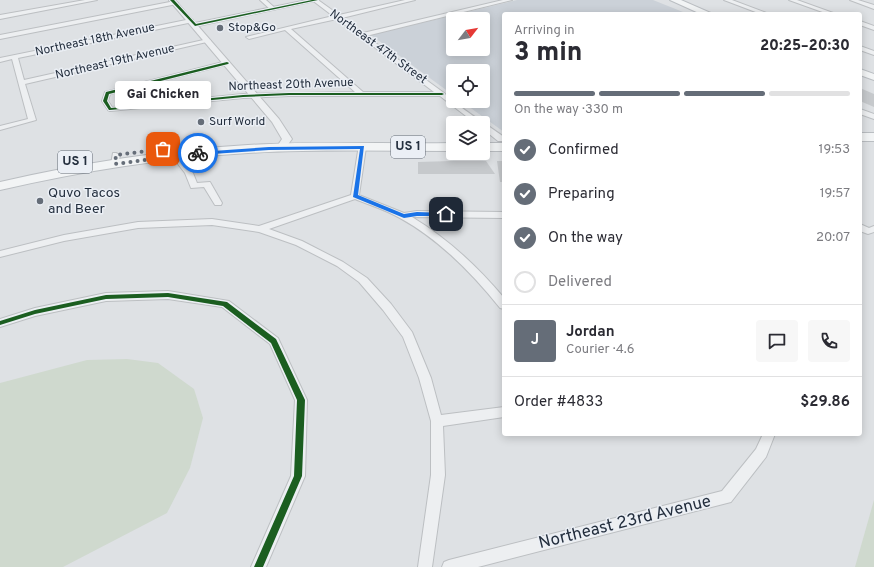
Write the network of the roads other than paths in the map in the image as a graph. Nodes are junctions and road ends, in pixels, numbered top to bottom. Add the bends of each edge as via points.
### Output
1 (94, 0) edge
2 (263, 0) edge
3 (315, 0) edge
4 (412, 0) edge
5 (509, 0) edge
6 (662, 0) edge
7 (674, 0) edge
8 (727, 0) edge
9 (792, 0) edge
10 (853, 0) edge
11 (173, 2) edge
12 (874, 6) edge
13 (273, 9) junction
14 (818, 9) junction
15 (811, 11) dead end
16 (693, 12) edge
17 (704, 12) edge
18 (760, 12) edge
19 (827, 12) edge
20 (0, 17) edge
21 (336, 17) junction
22 (193, 23) junction
23 (862, 24) edge
24 (286, 28) junction
25 (874, 28) edge
26 (362, 35) junction
27 (0, 37) edge
28 (249, 37) dead end
29 (208, 41) junction
30 (862, 49) edge
31 (874, 53) edge
32 (16, 57) junction
33 (0, 60) edge
34 (227, 63) junction
35 (862, 73) edge
36 (874, 77) edge
37 (862, 79) edge
38 (21, 83) junction
39 (874, 83) edge
40 (360, 93) junction
41 (442, 94) junction
42 (256, 97) junction
43 (862, 112) edge
44 (471, 116) edge
45 (874, 117) edge
46 (0, 128) edge
47 (490, 131) edge
48 (862, 137) edge
49 (874, 137) edge
50 (383, 139) junction
51 (446, 139) edge
52 (490, 140) edge
53 (502, 140) edge
54 (502, 141) edge
55 (502, 141) edge
56 (284, 144) junction
57 (490, 145) edge
58 (862, 146) edge
59 (874, 146) edge
60 (362, 147) junction
61 (446, 147) edge
62 (183, 155) junction
63 (116, 159) junction
64 (0, 177) edge
65 (0, 186) edge
66 (355, 196) junction
67 (218, 203) dead end
68 (502, 215) edge
69 (404, 216) junction
70 (260, 229) junction
71 (0, 254) edge
72 (502, 303) edge
73 (0, 323) edge
74 (502, 412) edge
75 (437, 421) junction
76 (768, 436) edge
77 (258, 567) edge
78 (425, 567) edge
79 (449, 567) edge

1 - 20 street
2 - 13 street
3 - 13 street, Northeast 18th Avenue
3 - 21 street, Northeast 47th Street
4 - 21 street
5 - 26 street
6 - 16 main road
7 - 17 main road
8 - 18 street
9 - 14 street
10 - 12 street
11 - 22 street
11 - 27 street
13 - 22 street, Northeast 18th Avenue
14 - 15 street
14 - 19 street
21 - 24 street
21 - 26 street, Northeast 47th Street
22 - 29 street
22 - 32 street, Northeast 18th Avenue
23 - 25 street
24 - 28 street
24 - 40 street
26 - 41 street, Northeast 47th Street
29 - 34 street
29 - 38 street, Northeast 19th Avenue
30 - 31 street
32 - 33 street, Northeast 18th Avenue
32 - 38 street
34 - 42 street
34 - 42 street, Northeast 20th Avenue via 106,93 105,101 110,109 242,96
35 - 36 main road
37 - 39 main road
38 - 46 street via 32,120
40 - 41 street, Northeast 20th Avenue
40 - 42 street, Northeast 20th Avenue
41 - 44 street, Northeast 47th Street
42 - 56 street via 276,121
43 - 45 street
47 - 53 street
48 - 49 main road
50 - 51 main road, US 1
50 - 56 main road, US 1
50 - 60 main road
52 - 54 main road
55 - 57 main road
56 - 60 main road, US 1
56 - 62 main road, US 1
56 - 63 main road, US 1 via 200,145
58 - 59 main road
60 - 61 main road, US 1
60 - 66 street
62 - 63 main road, US 1
62 - 67 street via 182,164 194,186 207,184
63 - 64 main road, US 1
63 - 65 main road, US 1
66 - 69 street
66 - 70 street
68 - 69 street
69 - 72 street via 441,242 480,276
70 - 71 street via 212,222 138,225 64,238
70 - 75 street via 299,243 340,264 362,280 387,307 408,335 425,378
73 - 77 street via 35,312 106,297 168,295 225,304 274,341 301,400 298,476
74 - 75 street
75 - 78 street via 438,475
76 - 79 street, Northeast 23rd Avenue via 761,453 726,497

